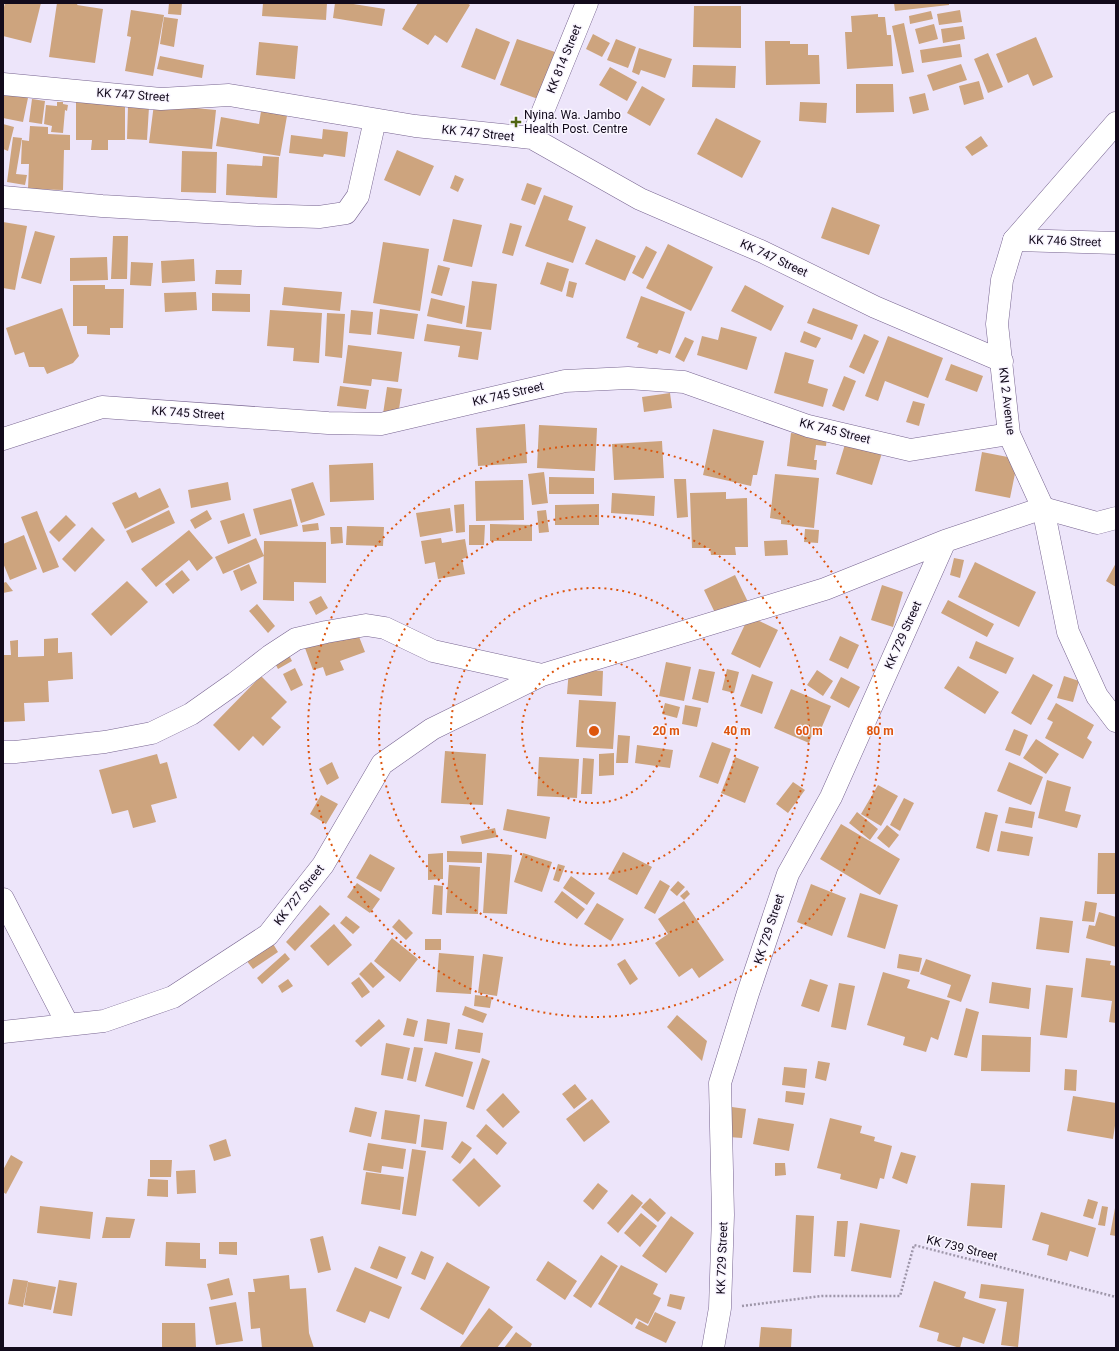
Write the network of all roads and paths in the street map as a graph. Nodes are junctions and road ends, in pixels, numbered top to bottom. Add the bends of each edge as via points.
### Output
1 (587, 3) edge
2 (3, 84) edge
3 (375, 120) junction
4 (1116, 123) edge
5 (532, 138) junction
6 (3, 197) edge
7 (1014, 240) junction
8 (1116, 243) edge
9 (1002, 361) junction
10 (1009, 434) junction
11 (3, 440) edge
12 (1042, 508) junction
13 (1116, 518) edge
14 (945, 541) junction
15 (542, 675) junction
16 (1116, 721) edge
17 (3, 752) edge
18 (3, 899) edge
19 (10, 925) edge
20 (68, 1025) junction
21 (3, 1032) edge
22 (1116, 1297) edge
23 (720, 1308) junction
24 (713, 1348) edge

1 - 5 street, KK 814 Street
2 - 3 street, KK 747 Street via 161,99 229,96
3 - 5 street, KK 747 Street
3 - 6 street via 358,196 346,213 320,217 257,215
4 - 7 street, KN 2 Avenue
5 - 9 street, KK 747 Street via 640,199 763,252 875,307
7 - 8 street, KK 746 Street
7 - 9 street, KN 2 Avenue via 1002,280 997,324
9 - 10 street, KN 2 Avenue
10 - 11 street, KK 745 Street via 910,450 808,426 684,382 628,378 565,381 381,424 328,423 102,408
10 - 12 street, KN 2 Avenue
12 - 13 street via 1097,523
12 - 14 street, KK 727 Street
12 - 16 street, KN 2 Avenue via 1068,632 1097,696
14 - 15 street, KK 727 Street via 825,589
14 - 23 street, KK 729 Street via 831,797 788,874 720,1084 723,1216
15 - 17 street via 434,651 385,628 366,625 296,639 191,714 152,733 105,742
15 - 20 street, KK 727 Street via 432,729 382,764 323,865 268,935 173,997 104,1021
18 - 19 street
19 - 20 street
20 - 21 street, KK 727 Street
22 - 23 path, KK 739 Street via 914,1245 900,1296 822,1296
23 - 24 street, KK 729 Street

